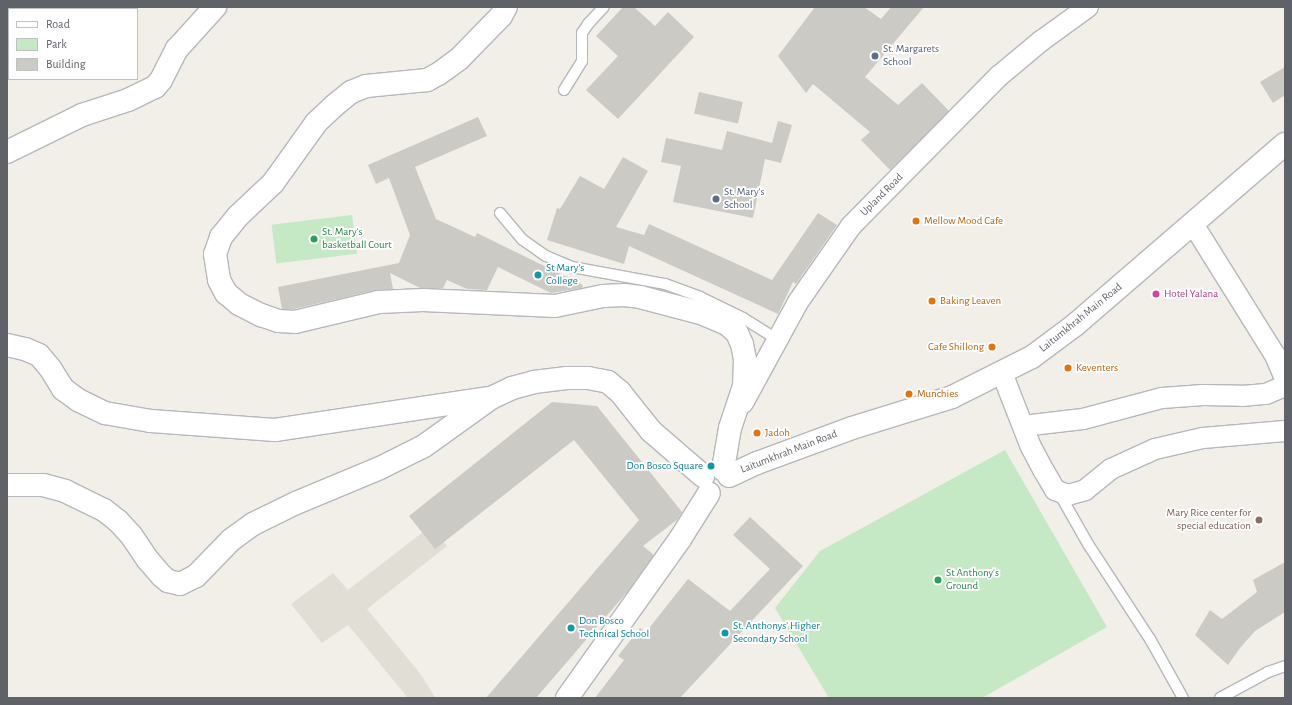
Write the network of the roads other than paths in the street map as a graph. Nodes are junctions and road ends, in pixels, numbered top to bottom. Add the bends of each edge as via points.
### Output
1 (215, 7) edge
2 (506, 7) edge
3 (604, 7) edge
4 (1088, 7) edge
5 (564, 90) dead end
6 (1285, 144) edge
7 (7, 152) edge
8 (500, 213) dead end
9 (1193, 224) junction
10 (777, 339) junction
11 (7, 345) edge
12 (1002, 373) junction
13 (1285, 378) edge
14 (1285, 386) edge
15 (492, 398) junction
16 (1023, 426) junction
17 (730, 428) junction
18 (1285, 432) edge
19 (716, 479) junction
20 (7, 485) edge
21 (1058, 491) junction
22 (1285, 666) edge
23 (567, 698) edge
24 (1183, 698) edge
25 (1220, 698) edge

1 - 7 street via 177,49 155,87 128,100 82,116
2 - 17 street via 502,16 460,60 438,74 427,80 366,86 351,92 316,123 273,183 238,216 221,237 215,254 219,280 226,293 239,304 278,321 295,322 379,302 423,300 555,306 603,296 624,295 701,313 727,324 737,333 742,344 746,372
3 - 5 lane via 582,33 582,61
4 - 10 street, Upland Road via 999,76 851,226 798,302
6 - 9 street, Laitumkhrah Main Road
8 - 10 lane via 524,240 546,256 572,268 665,284 700,297 743,318
9 - 12 street, Laitumkhrah Main Road via 1056,341
9 - 13 street via 1275,355
10 - 17 street, Upland Road
11 - 15 street via 39,355 63,388 78,400 105,412 151,421 275,430
12 - 16 street
12 - 19 street, Laitumkhrah Main Road via 952,396 852,428
14 - 16 street via 1266,394 1162,398 1083,419
15 - 19 street via 512,388 534,382 567,378 588,378 608,382 620,392 651,431
15 - 20 street via 424,446 253,524 231,540 196,576 180,584 168,581 162,576 131,535 104,510 65,491 43,485
16 - 21 street via 1044,471
17 - 19 street
18 - 21 street via 1203,438 1155,449 1111,468 1085,490 1068,495
19 - 23 street via 680,539
21 - 24 lane via 1088,544 1150,639
22 - 25 lane via 1268,672

